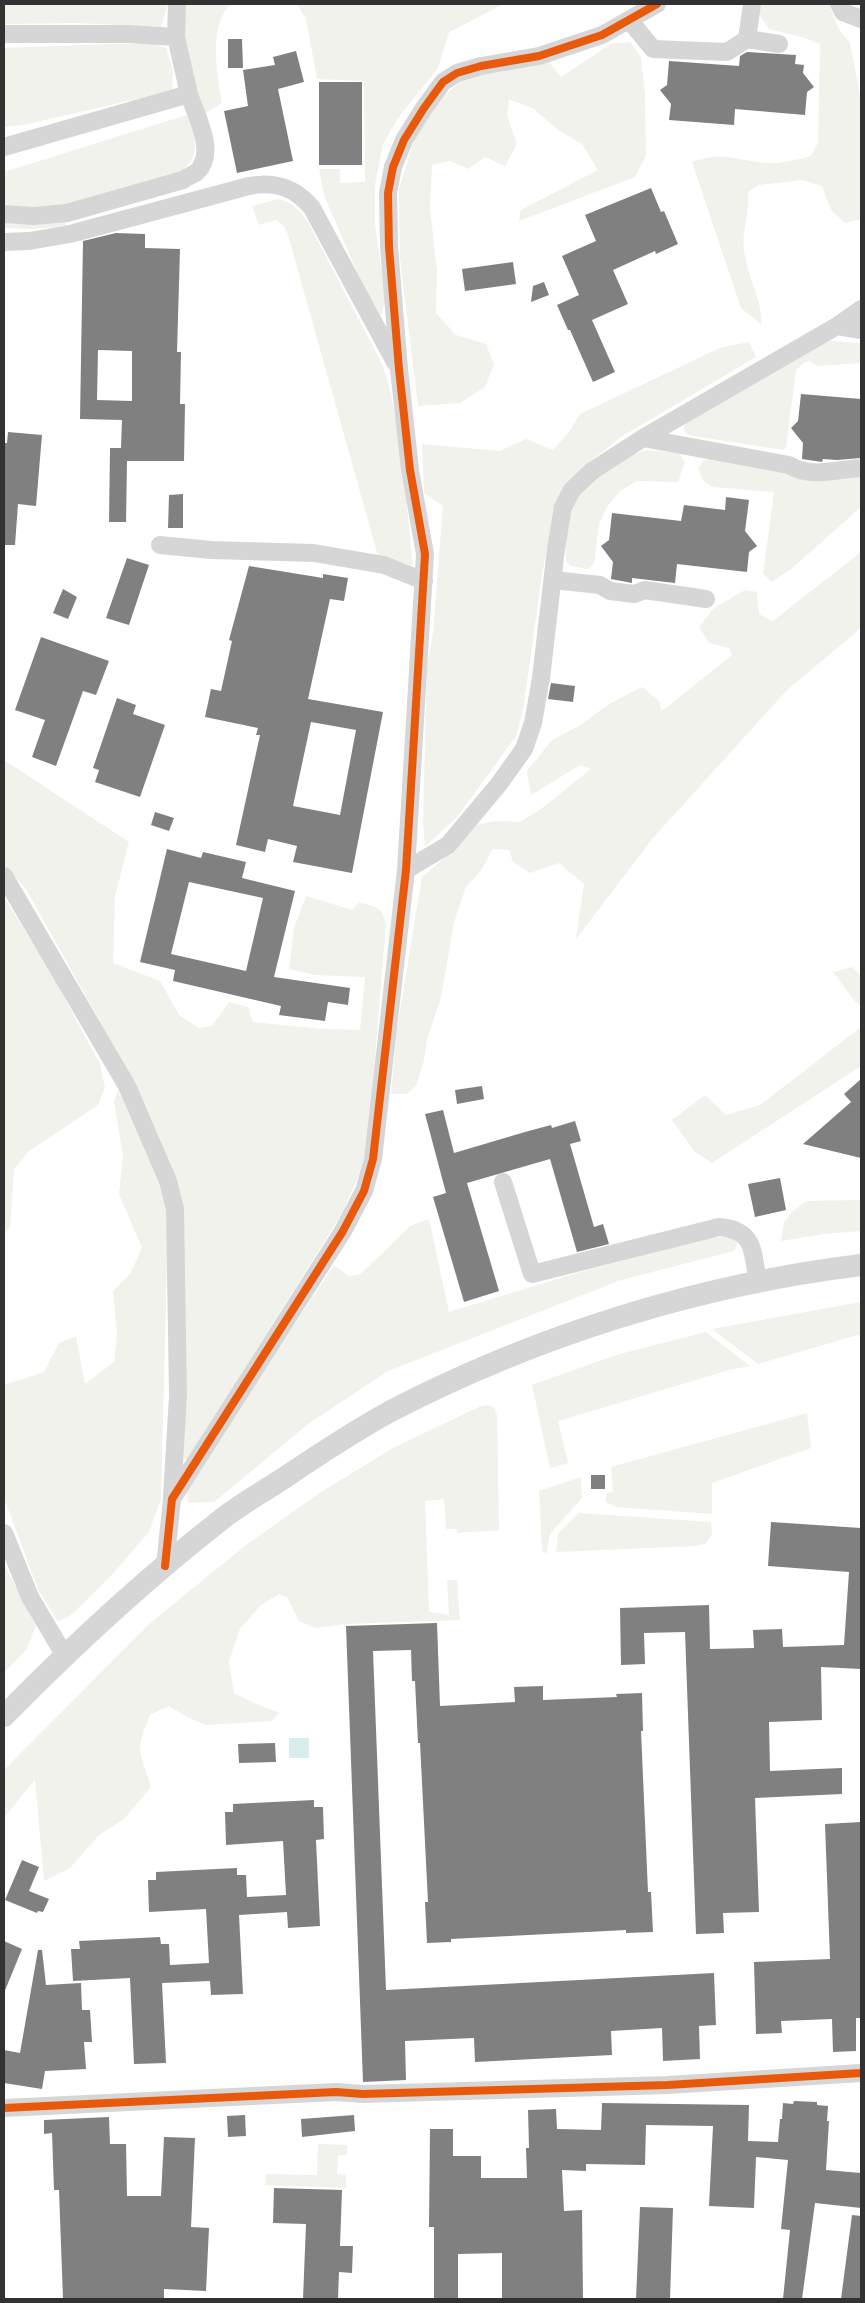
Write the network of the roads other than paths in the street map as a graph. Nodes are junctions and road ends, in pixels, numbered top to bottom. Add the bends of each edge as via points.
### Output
1 (177, 4) edge
2 (657, 4) edge
3 (752, 4) edge
4 (839, 4) edge
5 (861, 19) edge
6 (630, 21) junction
7 (4, 34) edge
8 (176, 37) junction
9 (747, 39) junction
10 (779, 44) dead end
11 (189, 94) junction
12 (4, 147) edge
13 (4, 214) edge
14 (4, 242) edge
15 (861, 309) edge
16 (837, 326) junction
17 (861, 330) edge
18 (399, 369) junction
19 (643, 438) junction
20 (861, 468) edge
21 (160, 545) dead end
22 (552, 580) junction
23 (424, 581) junction
24 (706, 599) dead end
25 (406, 870) junction
26 (4, 876) edge
27 (503, 1182) dead end
28 (861, 1265) edge
29 (758, 1282) junction
30 (172, 1498) junction
31 (4, 1533) edge
32 (165, 1566) junction
33 (65, 1656) junction
34 (4, 1716) edge
35 (861, 2073) edge
36 (4, 2108) edge

1 - 8 street
2 - 6 street
3 - 9 street
4 - 5 street via 843,12
6 - 9 street via 653,49 727,52
6 - 18 street via 602,35 539,56 457,73 442,82 424,108 404,140 393,167 388,193
7 - 8 street
8 - 11 street
9 - 10 street
11 - 12 street
11 - 13 street via 206,147 197,171 183,180 67,213
14 - 18 street via 70,234 249,186 276,184 292,189 303,197 316,215
15 - 16 street
16 - 17 street
16 - 19 street
18 - 23 street via 410,470 426,554
19 - 20 street via 824,474
19 - 22 street via 592,471 572,490 563,507
21 - 23 street via 314,554 384,565
22 - 24 street via 600,585 610,591 634,594 644,590
22 - 25 street via 535,714 524,749 448,844
23 - 25 street
25 - 30 street via 378,1122 364,1191 343,1231
26 - 30 street via 127,1086 168,1181 175,1209 178,1376
27 - 29 street via 532,1274 719,1227 747,1236
28 - 29 street
29 - 32 street via 656,1306 580,1330 460,1378 388,1413 328,1448 223,1518
30 - 32 street
31 - 33 street via 30,1597
32 - 33 street
33 - 34 street
35 - 36 street via 668,2085 363,2094 336,2092

